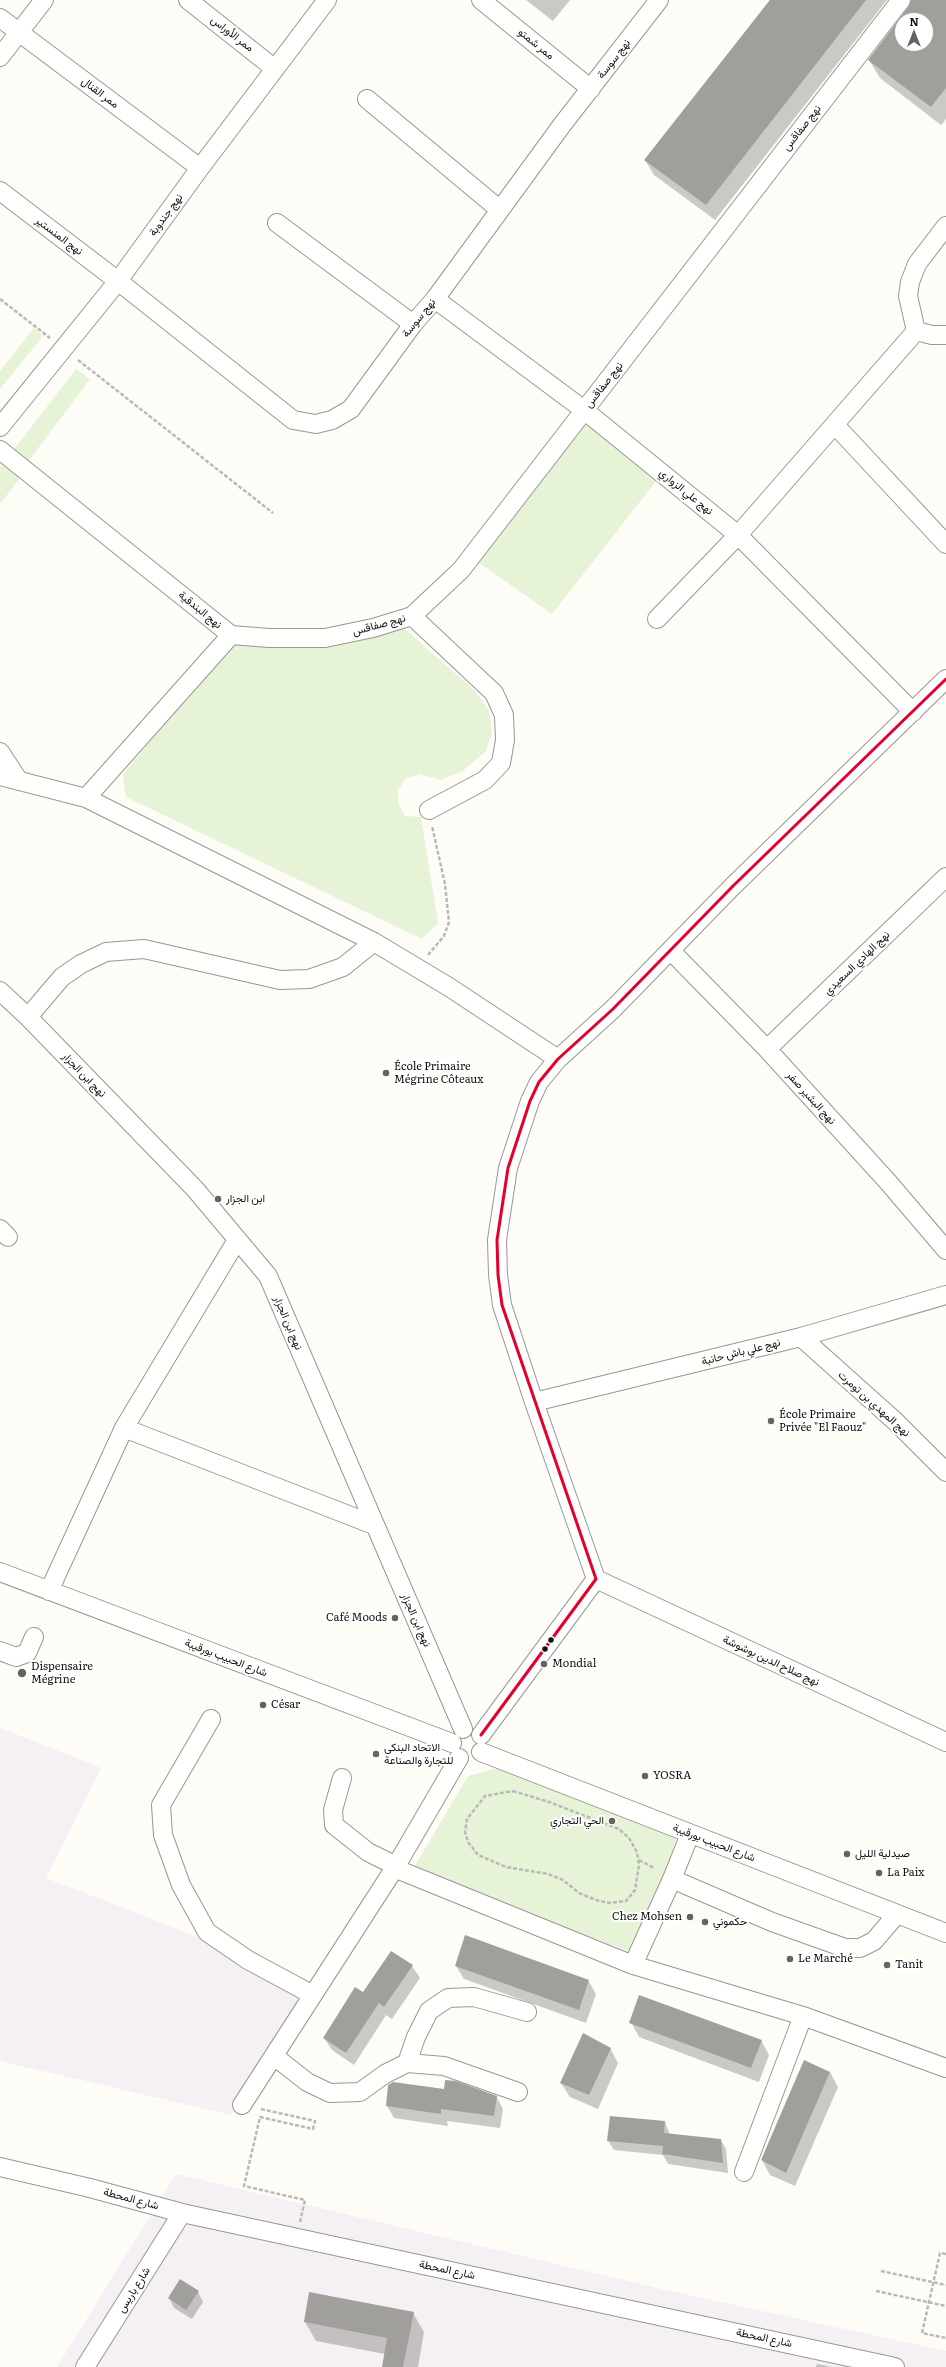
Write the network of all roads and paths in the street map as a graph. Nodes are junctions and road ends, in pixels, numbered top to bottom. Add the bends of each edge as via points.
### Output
1 (44, 0) edge
2 (188, 0) edge
3 (327, 0) edge
4 (481, 0) edge
5 (659, 0) edge
6 (901, 0) edge
7 (0, 18) edge
8 (19, 32) junction
9 (0, 56) edge
10 (275, 69) junction
11 (591, 89) junction
12 (368, 99) dead end
13 (200, 168) junction
14 (0, 191) edge
15 (500, 210) junction
16 (277, 223) dead end
17 (946, 226) edge
18 (118, 281) junction
19 (0, 299) edge
20 (435, 299) junction
21 (414, 324) junction
22 (916, 331) junction
23 (946, 335) edge
24 (63, 349) junction
25 (584, 410) junction
26 (835, 425) junction
27 (0, 427) edge
28 (0, 450) edge
29 (273, 513) dead end
30 (738, 535) junction
31 (946, 544) edge
32 (412, 616) junction
33 (657, 619) dead end
34 (231, 635) junction
35 (946, 679) edge
36 (913, 712) junction
37 (0, 752) edge
38 (0, 776) edge
39 (19, 781) junction
40 (86, 798) junction
41 (428, 810) joint
42 (944, 884) edge
43 (374, 942) junction
44 (671, 952) junction
45 (418, 967) junction
46 (0, 992) edge
47 (28, 1017) junction
48 (767, 1049) junction
49 (558, 1059) junction
50 (237, 1240) junction
51 (946, 1250) edge
52 (946, 1295) edge
53 (801, 1337) junction
54 (534, 1402) junction
55 (124, 1428) junction
56 (946, 1472) edge
57 (374, 1525) junction
58 (0, 1572) edge
59 (596, 1579) junction
60 (49, 1591) junction
61 (34, 1637) dead end
62 (0, 1651) edge
63 (211, 1719) dead end
64 (463, 1729) junction
65 (946, 1742) edge
66 (481, 1744) junction
67 (456, 1750) junction
68 (342, 1778) dead end
69 (690, 1834) junction
70 (638, 1860) junction
71 (395, 1867) junction
72 (654, 1868) dead end
73 (672, 1879) junction
74 (897, 1914) junction
75 (946, 1933) edge
76 (633, 1965) junction
77 (313, 1995) junction
78 (527, 2012) dead end
79 (803, 2016) junction
80 (274, 2056) junction
81 (407, 2062) junction
82 (946, 2068) edge
83 (518, 2092) dead end
84 (242, 2105) joint
85 (0, 2168) edge
86 (744, 2172) dead end
87 (182, 2213) junction
88 (297, 2237) junction
89 (946, 2254) edge
90 (881, 2270) dead end
91 (934, 2282) junction
92 (946, 2285) edge
93 (876, 2291) dead end
94 (929, 2303) junction
95 (946, 2306) edge
96 (946, 2338) edge
97 (85, 2367) edge
98 (895, 2367) edge

1 - 8 street
2 - 10 street, ممر الأوراس
3 - 10 street, نهج جندوبة
4 - 11 street, ممر شمتو
5 - 11 street, نهج سوسة
6 - 25 street, نهج صفاقس
7 - 8 street, ممر القنال
8 - 9 street
8 - 13 street, ممر القنال
10 - 13 street, نهج جندوبة
11 - 15 street, نهج سوسة
12 - 15 street
13 - 18 street, نهج جندوبة
14 - 18 street, نهج المنستير
15 - 20 street, نهج سوسة
16 - 21 street
17 - 22 street via 917,264 910,282 908,296
18 - 21 street, نهج سوسة via 293,420 306,423 332,420 351,409
18 - 24 street, نهج جندوبة
19 - 24 path
20 - 21 street, نهج سوسة
20 - 25 street, نهج علي الزواري
22 - 23 street
22 - 26 street
24 - 27 street, نهج جندوبة
24 - 29 path
25 - 30 street, نهج علي الزواري
25 - 32 street, نهج صفاقس via 461,570
26 - 30 street
26 - 31 street
28 - 34 street, نهج البندقية
30 - 33 street
30 - 36 street, نهج علي الزواري
32 - 34 street, نهج صفاقس via 373,628 325,638
32 - 41 street via 494,693 504,715 505,740 501,763 485,780
34 - 40 street, نهج البندقية
35 - 36 street
36 - 44 street via 733,886
37 - 39 street
38 - 39 street
39 - 40 street
40 - 43 street
41 - 45 path via 445,884 449,922 444,936
42 - 48 street, نهج الهادي السعيدي
43 - 45 street
43 - 47 street via 343,967 309,979 280,980 144,949 106,952 62,977
44 - 48 street, نهج البشير صفر
44 - 49 street
45 - 49 street
46 - 47 street, نهج ابن الجزار
47 - 50 street, نهج ابن الجزار via 195,1189
48 - 51 street, نهج البشير صفر
49 - 54 street via 530,1100 508,1168 497,1240 502,1305
50 - 55 street
50 - 57 street, نهج ابن الجزار via 268,1276
52 - 53 street, نهج علي باش حانبة
53 - 54 street, نهج علي باش حانبة
53 - 56 street, نهج المهدي بن تومرت via 896,1422
54 - 59 street
55 - 57 street
55 - 60 street
57 - 64 street, نهج ابن الجزار
58 - 60 street, شارع الحبيب بورقيبة
59 - 65 street, نهج صلاح الدين بوشوشة
59 - 66 street
60 - 67 street, شارع الحبيب بورقيبة
61 - 62 street via 26,1654 16,1657
63 - 77 street via 161,1805 163,1835 181,1885 207,1932 248,1960
64 - 66 street, شارع الحبيب بورقيبة via 471,1728
64 - 67 street via 458,1732
66 - 67 street via 471,1760
66 - 69 street, شارع الحبيب بورقيبة
67 - 71 street
68 - 71 street via 333,1810 334,1826 368,1852
69 - 73 street
69 - 74 street, شارع الحبيب بورقيبة
70 - 70 path via 635,1890 626,1901 610,1903 596,1900 548,1874 506,1867 478,1854 468,1842 465,1832 467,1819 485,1796 513,1791 619,1829 629,1838 637,1852
70 - 72 path
71 - 76 street
71 - 77 street
73 - 74 street via 772,1922 845,1948 860,1948 874,1941
73 - 76 street
74 - 75 street, شارع الحبيب بورقيبة
76 - 79 street
77 - 80 street
78 - 81 street via 474,1997 448,1998 428,2011
79 - 82 street
79 - 86 street
80 - 81 street via 307,2082 330,2093 360,2092
80 - 84 street
81 - 83 street via 444,2066
84 - 88 path via 315,2121 313,2129 260,2117 244,2186 305,2200
85 - 87 street, شارع المحطة via 90,2188
87 - 88 street, شارع المحطة
87 - 97 street, شارع باريس
88 - 98 street, شارع المحطة
89 - 91 path via 940,2253
90 - 91 path
91 - 92 path
91 - 94 path
93 - 94 path
94 - 95 path
94 - 96 path via 922,2333

